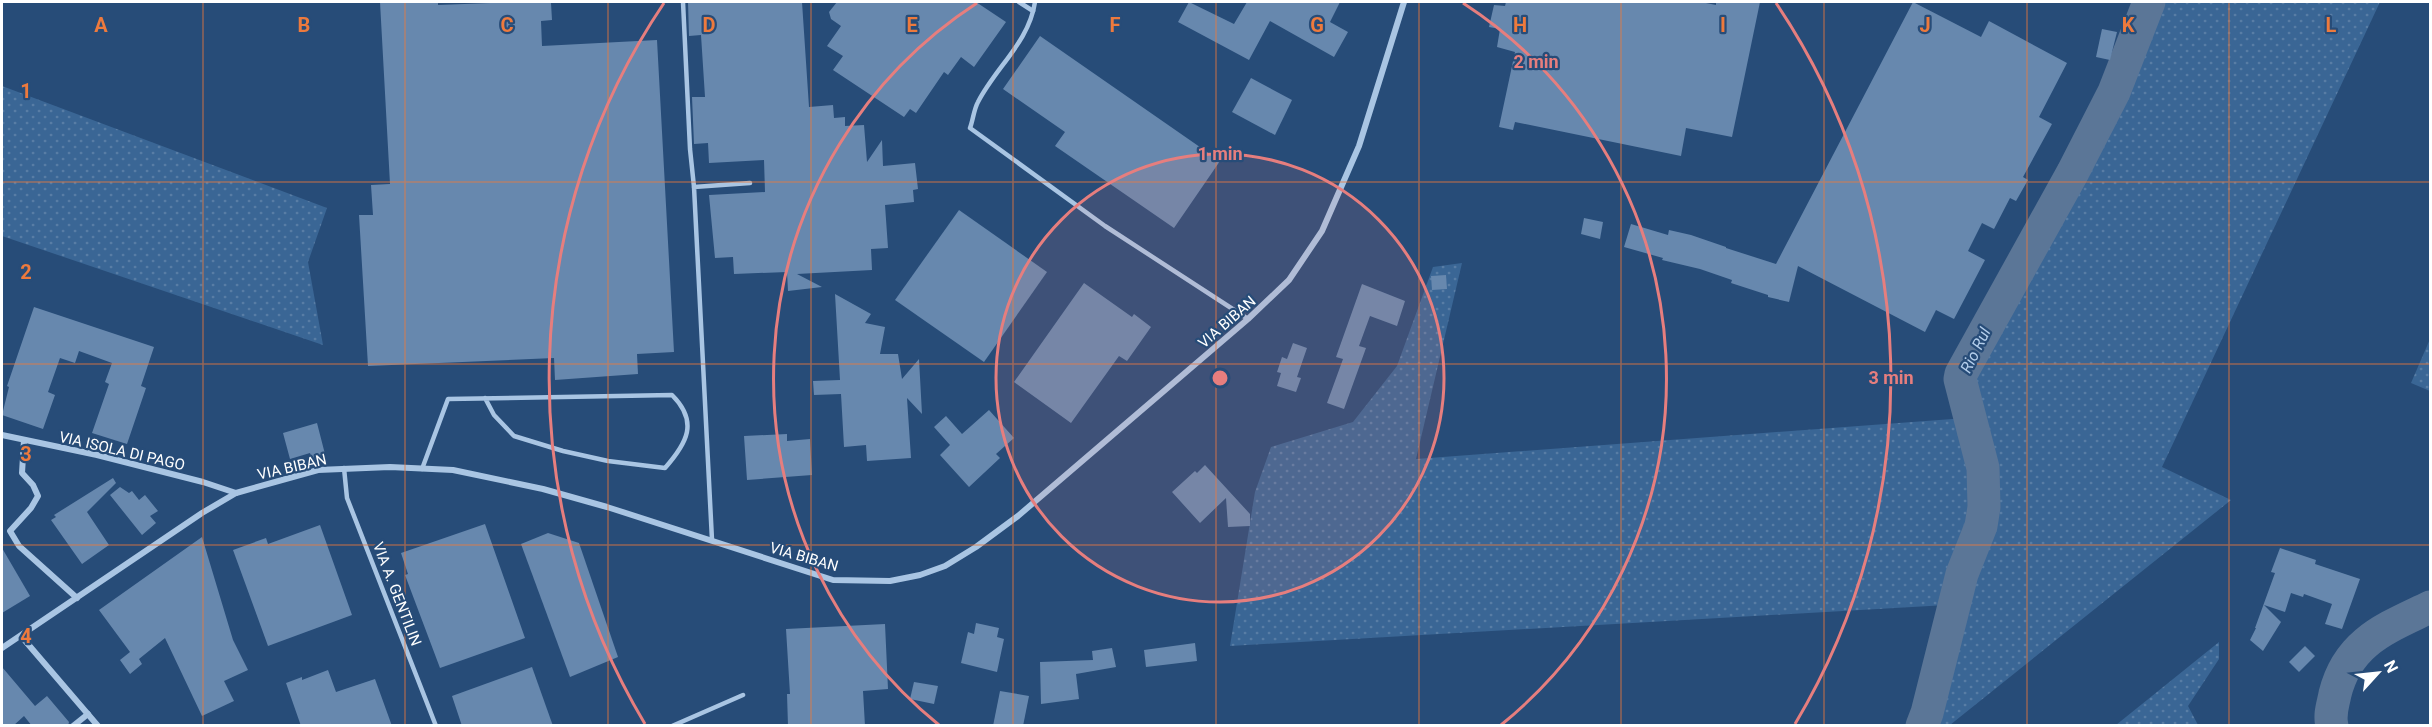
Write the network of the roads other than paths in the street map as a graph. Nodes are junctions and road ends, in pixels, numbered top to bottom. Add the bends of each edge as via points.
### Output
1 (683, 2) edge
2 (1019, 2) edge
3 (1035, 2) edge
4 (1404, 2) edge
5 (1033, 11) junction
6 (750, 183) dead end
7 (694, 187) junction
8 (1248, 319) junction
9 (485, 398) junction
10 (2, 435) edge
11 (24, 440) junction
12 (344, 468) junction
13 (422, 469) junction
14 (236, 494) junction
15 (712, 540) junction
16 (77, 598) junction
17 (21, 636) junction
18 (2, 648) edge
19 (743, 695) dead end
20 (88, 714) junction
21 (74, 726) edge
22 (98, 726) edge
23 (436, 726) edge
24 (672, 726) edge

1 - 7 lane
2 - 5 lane
3 - 5 lane
4 - 8 street, VIA BIBAN via 1359,146 1322,231 1289,280
5 - 8 lane via 1017,47 978,102 970,128 1106,226
6 - 7 lane
7 - 15 lane
8 - 15 street, VIA BIBAN via 1018,516 945,566 890,581 833,580
9 - 9 lane via 672,394 687,415 687,430 682,449 664,468 608,461 514,436 494,415
9 - 13 lane via 448,399
10 - 11 street, VIA ISOLA DI PAGO
11 - 14 street, VIA ISOLA DI PAGO via 203,482
11 - 16 street via 22,473 38,496 10,531 19,546
12 - 13 street, VIA BIBAN
12 - 14 street, VIA BIBAN via 318,470
12 - 23 lane, VIA A. GENTILIN via 347,498
13 - 15 street, VIA BIBAN via 453,470 543,489
14 - 16 street, VIA BIBAN
16 - 17 street, VIA BIBAN
17 - 18 street, VIA BIBAN
17 - 20 street
19 - 24 lane
20 - 21 street
20 - 22 street

